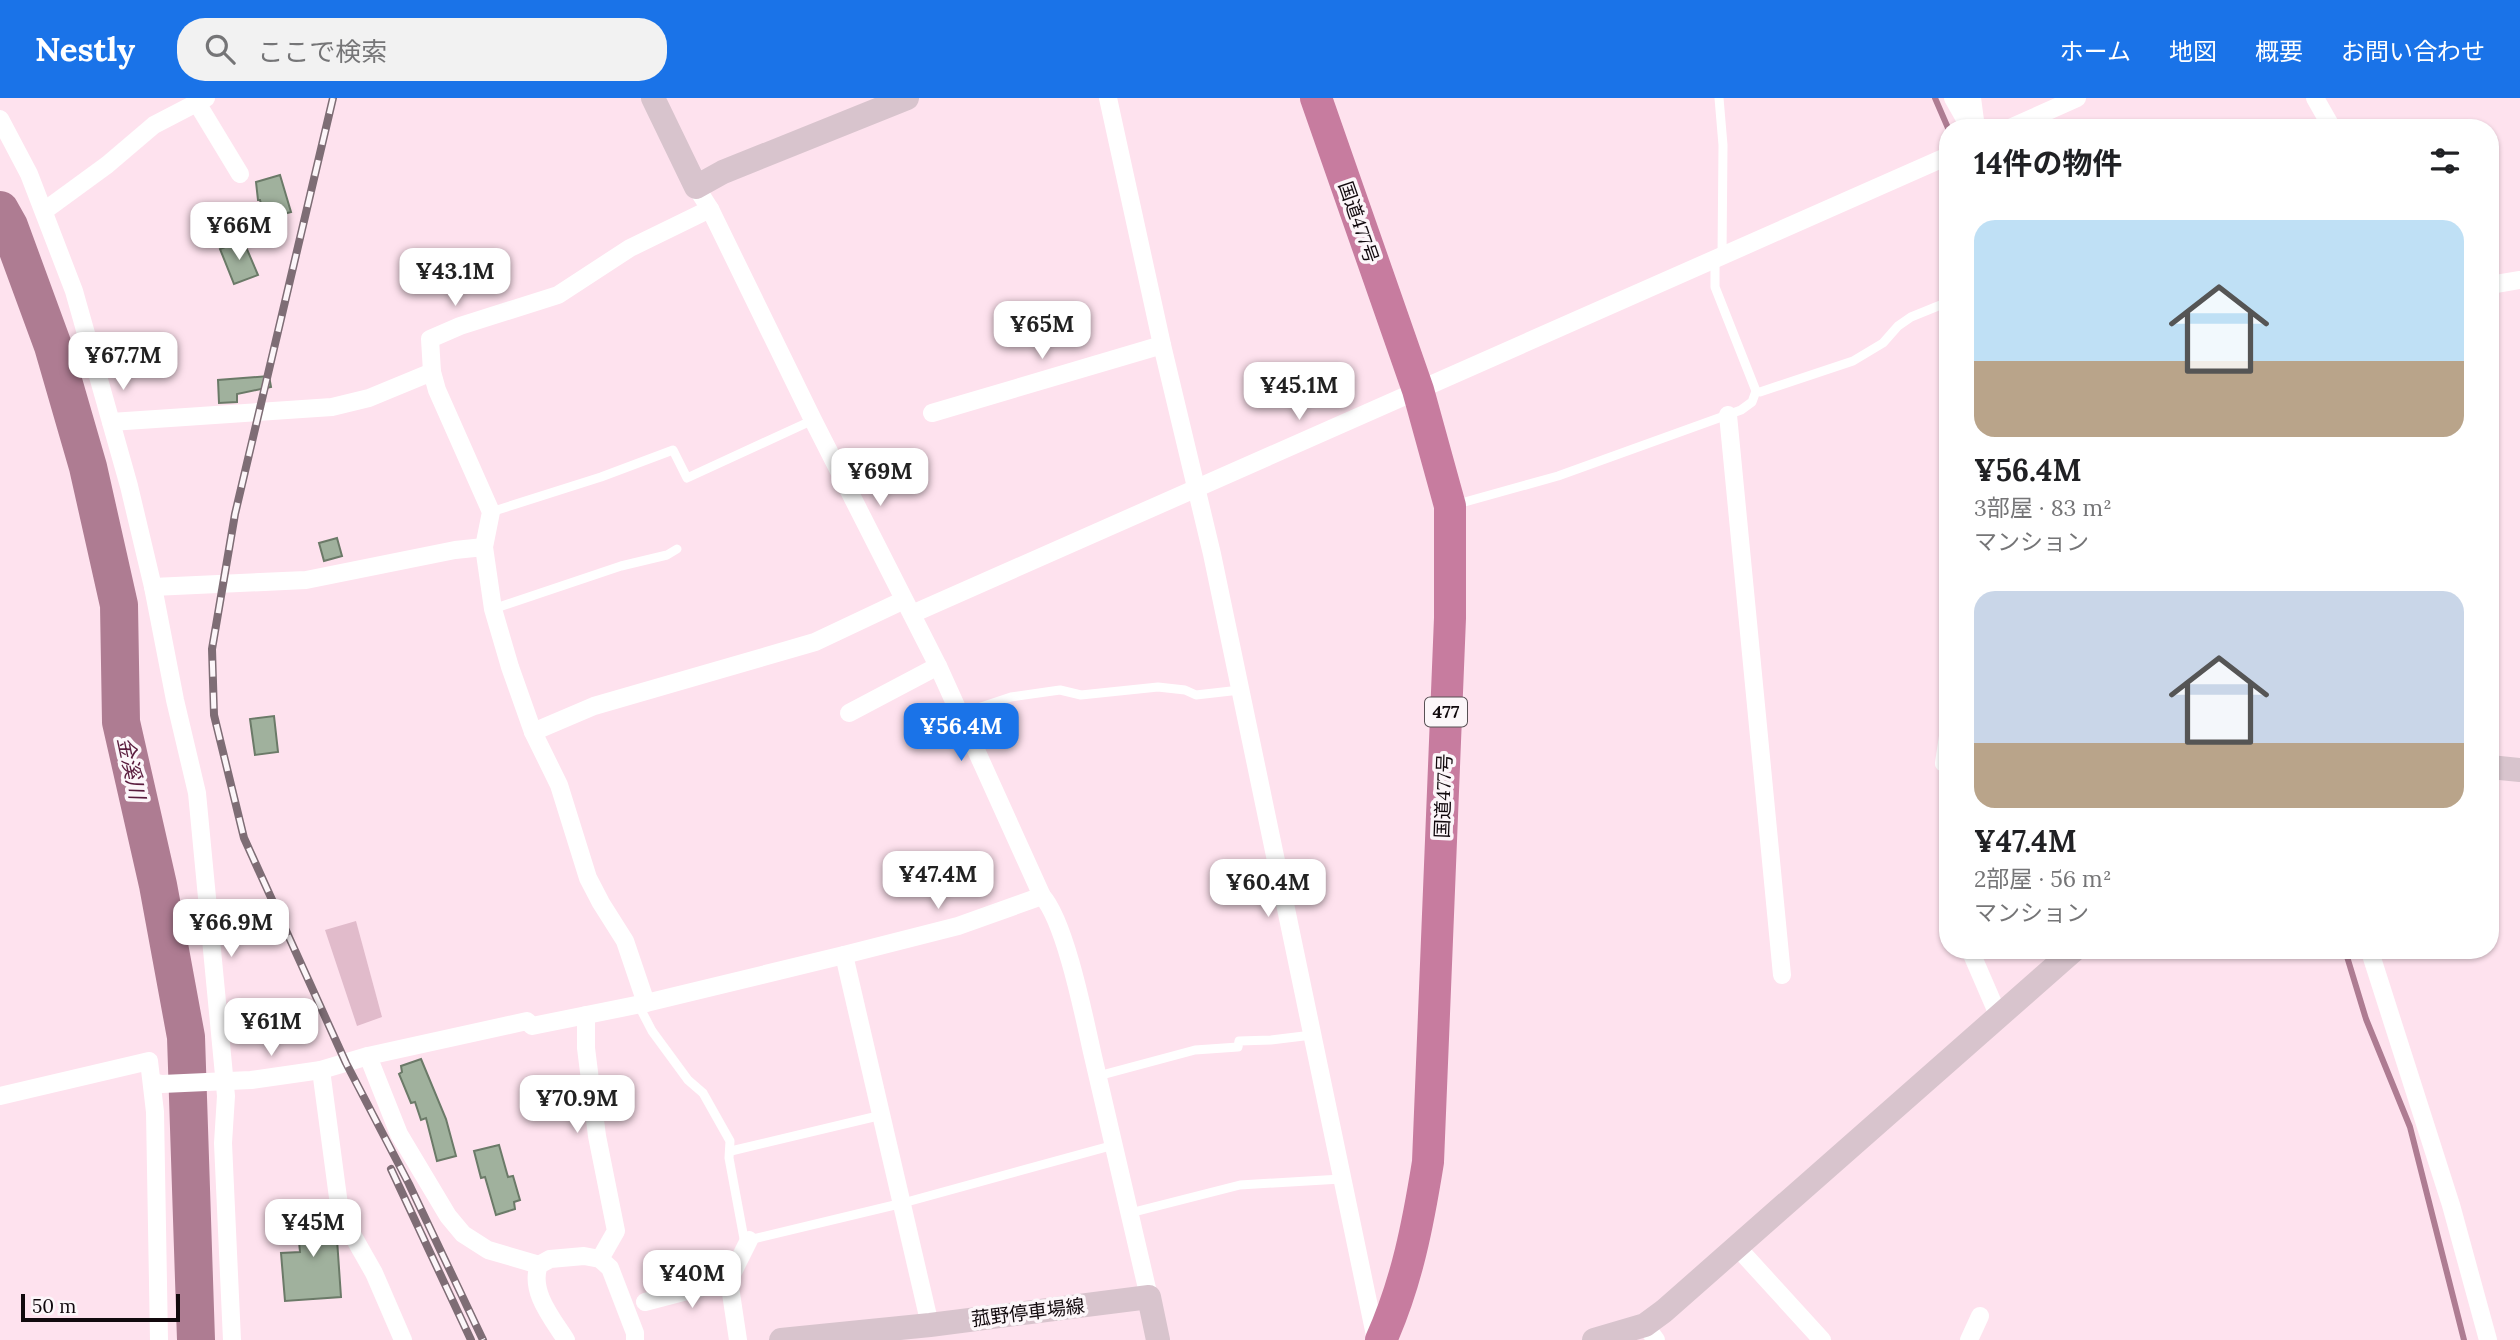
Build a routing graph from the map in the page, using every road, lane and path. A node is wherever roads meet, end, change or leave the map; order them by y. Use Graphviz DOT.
graph roads {
  1 [pos="653,98"];
  2 [pos="907,98"];
  3 [pos="1108,98"];
  4 [pos="1316,98"];
  5 [pos="1719,98"];
  6 [pos="1953,98"];
  7 [pos="1972,98"];
  8 [pos="2077,98"];
  9 [pos="2315,98"];
  10 [pos="202,101"];
  11 [pos="865,106"];
  12 [pos="0,119"];
  13 [pos="1965,119"];
  14 [pos="1975,119"];
  15 [pos="2030,119"];
  16 [pos="2327,119"];
  17 [pos="1939,160"];
  18 [pos="240,174"];
  19 [pos="696,187"];
  20 [pos="39,207"];
  21 [pos="710,209"];
  22 [pos="1718,258"];
  23 [pos="2520,280"];
  24 [pos="2499,284"];
  25 [pos="1939,306"];
  26 [pos="1162,345"];
  27 [pos="432,372"];
  28 [pos="1418,390"];
  29 [pos="1756,391"];
  30 [pos="932,413"];
  31 [pos="1728,415"];
  32 [pos="813,420"];
  33 [pos="111,422"];
  34 [pos="1196,490"];
  35 [pos="1450,506"];
  36 [pos="491,512"];
  37 [pos="484,547"];
  38 [pos="677,549"];
  39 [pos="153,587"];
  40 [pos="908,607"];
  41 [pos="494,609"];
  42 [pos="938,667"];
  43 [pos="1240,690"];
  44 [pos="849,713"];
  45 [pos="960,714"];
  46 [pos="533,732"];
  47 [pos="2499,769"];
  48 [pos="2520,771"];
  49 [pos="1042,896"];
  50 [pos="844,955"];
  51 [pos="1974,959"];
  52 [pos="2064,959"];
  53 [pos="2372,959"];
  54 [pos="1782,975"];
  55 [pos="642,1003"];
  56 [pos="586,1015"];
  57 [pos="1999,1017"];
  58 [pos="1311,1035"];
  59 [pos="368,1056"];
  60 [pos="321,1070"];
  61 [pos="1098,1076"];
  62 [pos="220,1082"];
  63 [pos="157,1083"];
  64 [pos="0,1096"];
  65 [pos="882,1115"];
  66 [pos="1114,1145"];
  67 [pos="731,1151"];
  68 [pos="1341,1179"];
  69 [pos="903,1203"];
  70 [pos="1130,1213"];
  71 [pos="747,1244"];
  72 [pos="1738,1248"];
  73 [pos="600,1259"];
  74 [pos="539,1265"];
  75 [pos="729,1280"];
  76 [pos="1149,1297"];
  77 [pos="646,1302"];
  78 [pos="1980,1316"];
  79 [pos="930,1325"];
  80 [pos="1651,1333"];
  81 [pos="159,1340"];
  82 [pos="232,1340"];
  83 [pos="403,1340"];
  84 [pos="566,1340"];
  85 [pos="635,1340"];
  86 [pos="738,1340"];
  87 [pos="780,1340"];
  88 [pos="1158,1340"];
  89 [pos="1379,1340"];
  90 [pos="1594,1340"];
  91 [pos="1822,1340"];
  92 [pos="1969,1340"];
  93 [pos="2488,1340"];
  1 -- 19 [label="street"];
  2 -- 11 [label="street"];
  3 -- 26 [label="street"];
  4 -- 28 [label="highway, 国道477号 / 477"];
  5 -- 22 [label="lane"];
  6 -- 13 [label="street"];
  7 -- 14 [label="street"];
  8 -- 15 [label="street"];
  9 -- 16 [label="street"];
  10 -- 18 [label="street"];
  10 -- 20 [label="street"];
  11 -- 19 [label="street"];
  12 -- 20 [label="street"];
  17 -- 22 [label="street"];
  19 -- 21 [label="street"];
  20 -- 33 [label="street"];
  21 -- 27 [label="street"];
  21 -- 32 [label="street"];
  22 -- 28 [label="street"];
  22 -- 29 [label="lane"];
  23 -- 24 [label="street"];
  25 -- 29 [label="lane"];
  26 -- 30 [label="street"];
  26 -- 34 [label="street"];
  27 -- 33 [label="street"];
  27 -- 36 [label="street"];
  28 -- 34 [label="street"];
  28 -- 35 [label="highway, 国道477号 / 477"];
  29 -- 31 [label="lane"];
  31 -- 35 [label="lane"];
  31 -- 54 [label="street"];
  32 -- 36 [label="lane"];
  32 -- 40 [label="street"];
  33 -- 39 [label="street"];
  34 -- 40 [label="street"];
  34 -- 43 [label="street"];
  35 -- 89 [label="highway, 国道477号 / 477"];
  36 -- 37 [label="street"];
  37 -- 39 [label="street"];
  37 -- 41 [label="street"];
  38 -- 41 [label="lane"];
  39 -- 62 [label="street"];
  40 -- 42 [label="street"];
  40 -- 46 [label="street"];
  41 -- 46 [label="street"];
  42 -- 44 [label="street"];
  42 -- 45 [label="street"];
  43 -- 45 [label="lane"];
  43 -- 58 [label="street"];
  45 -- 49 [label="street"];
  46 -- 55 [label="street"];
  47 -- 48 [label="street"];
  49 -- 50 [label="street"];
  49 -- 61 [label="street"];
  50 -- 55 [label="street"];
  50 -- 65 [label="street"];
  51 -- 57 [label="street"];
  52 -- 57 [label="street"];
  53 -- 93 [label="street"];
  55 -- 56 [label="street"];
  55 -- 67 [label="lane"];
  56 -- 59 [label="street"];
  56 -- 73 [label="street"];
  57 -- 72 [label="street"];
  58 -- 61 [label="lane"];
  58 -- 68 [label="street"];
  59 -- 60 [label="street"];
  59 -- 74 [label="street"];
  60 -- 62 [label="street"];
  60 -- 83 [label="street"];
  61 -- 66 [label="street"];
  62 -- 63 [label="street"];
  62 -- 82 [label="street"];
  63 -- 64 [label="street"];
  63 -- 81 [label="street"];
  65 -- 67 [label="lane"];
  65 -- 69 [label="street"];
  66 -- 69 [label="lane"];
  66 -- 70 [label="street"];
  67 -- 71 [label="lane"];
  68 -- 70 [label="lane"];
  68 -- 89 [label="street"];
  69 -- 71 [label="lane"];
  69 -- 79 [label="street"];
  70 -- 76 [label="street"];
  71 -- 75 [label="street"];
  72 -- 80 [label="street"];
  72 -- 91 [label="street"];
  73 -- 74 [label="street"];
  73 -- 85 [label="street"];
  74 -- 84 [label="street"];
  75 -- 77 [label="street"];
  75 -- 86 [label="street"];
  76 -- 79 [label="street, 菰野停車場線"];
  76 -- 88 [label="street"];
  78 -- 92 [label="street"];
  79 -- 87 [label="street, 菰野停車場線"];
  80 -- 90 [label="street"];
}
